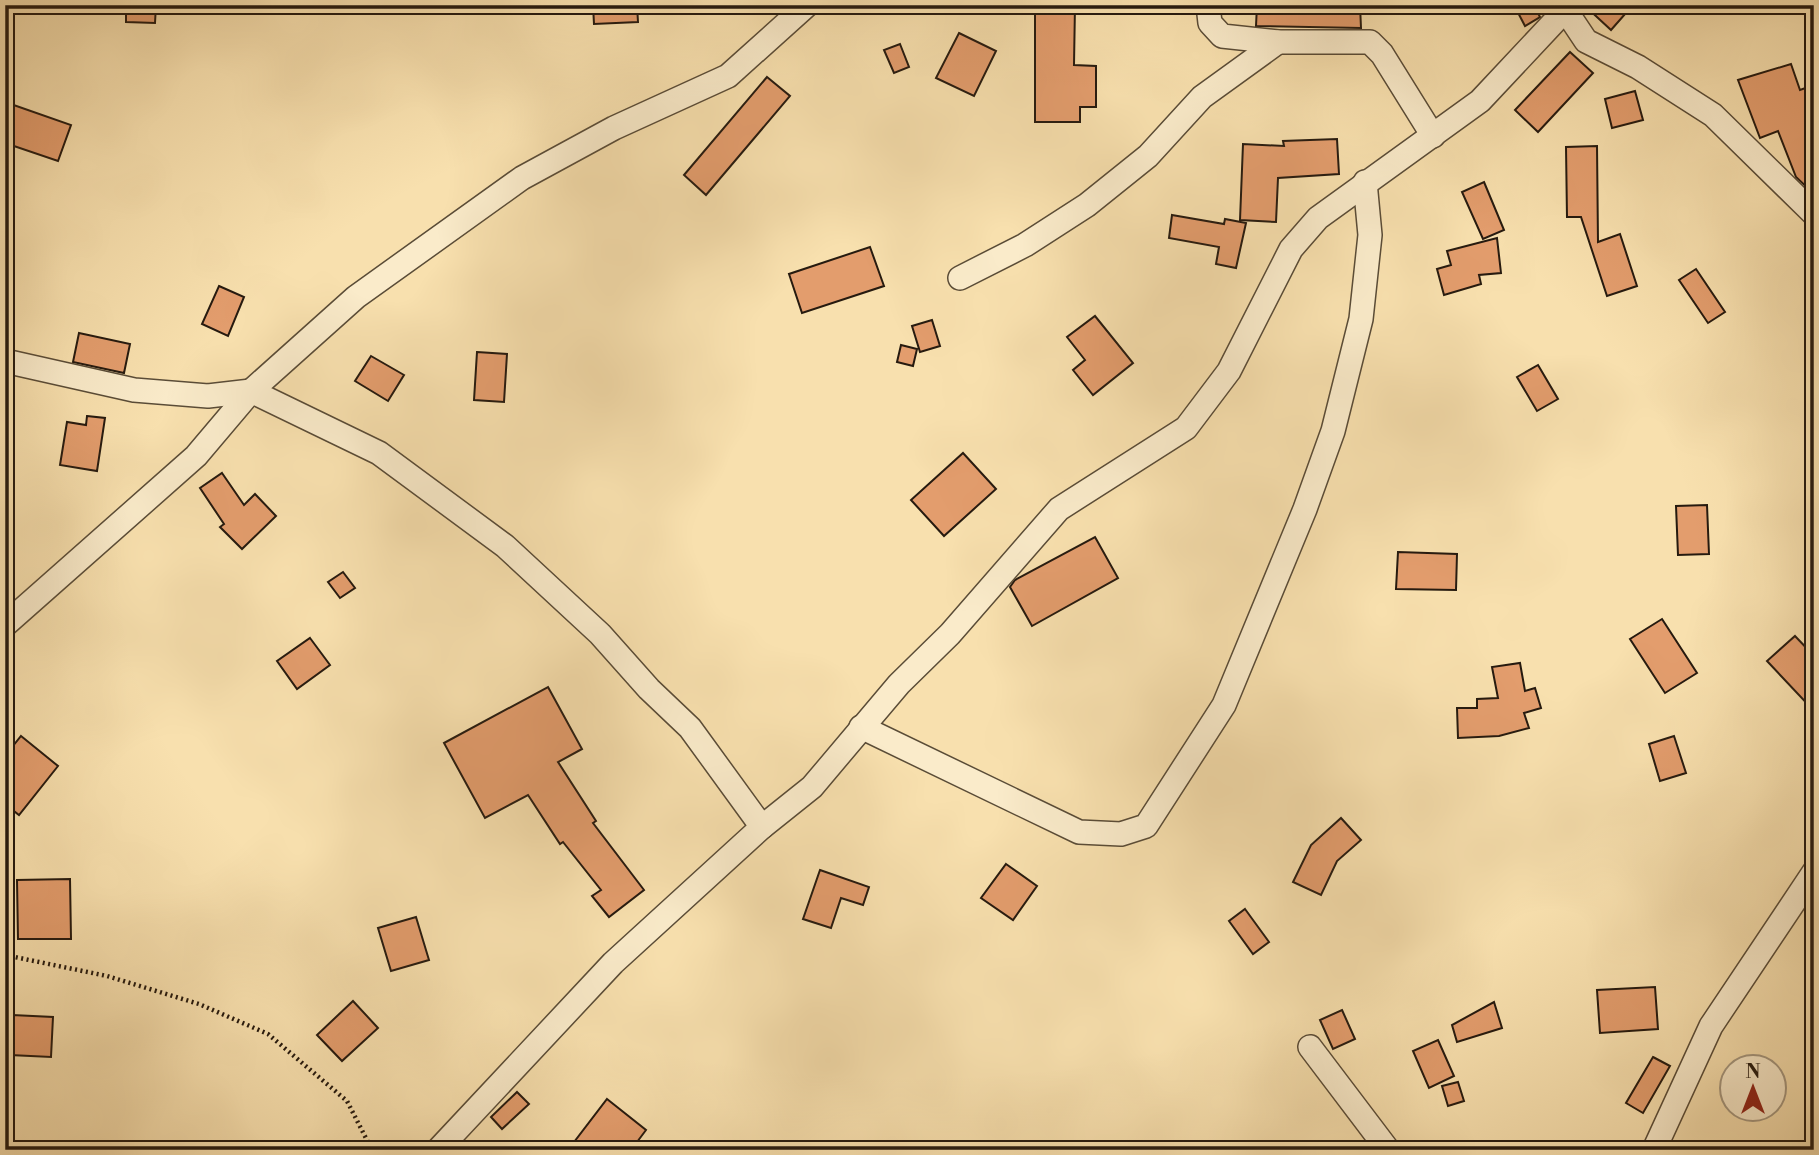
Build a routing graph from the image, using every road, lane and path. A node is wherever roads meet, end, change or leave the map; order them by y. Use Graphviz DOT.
graph roads {
  1 [pos="807,5"];
  2 [pos="1208,5"];
  3 [pos="1566,7"];
  4 [pos="1278,42"];
  5 [pos="1433,136"];
  6 [pos="1365,182"];
  7 [pos="1814,214"];
  8 [pos="960,278"];
  9 [pos="5,360"];
  10 [pos="251,391"];
  11 [pos="5,625"];
  12 [pos="861,727"];
  13 [pos="762,827"];
  14 [pos="1814,872"];
  15 [pos="5,954"];
  16 [pos="1310,1047"];
  17 [pos="372,1150"];
  18 [pos="438,1150"];
  19 [pos="1388,1150"];
  20 [pos="1654,1150"];
  1 -- 10 [label="street"];
  2 -- 4 [label="street"];
  3 -- 5 [label="street"];
  3 -- 7 [label="street"];
  4 -- 5 [label="street"];
  4 -- 8 [label="street"];
  5 -- 6 [label="street"];
  6 -- 12 [label="street"];
  6 -- 12 [label="street"];
  9 -- 10 [label="street"];
  10 -- 11 [label="street"];
  10 -- 13 [label="street"];
  12 -- 13 [label="street"];
  13 -- 18 [label="street"];
  14 -- 20 [label="street"];
  15 -- 17 [label="path"];
  16 -- 19 [label="street"];
}
